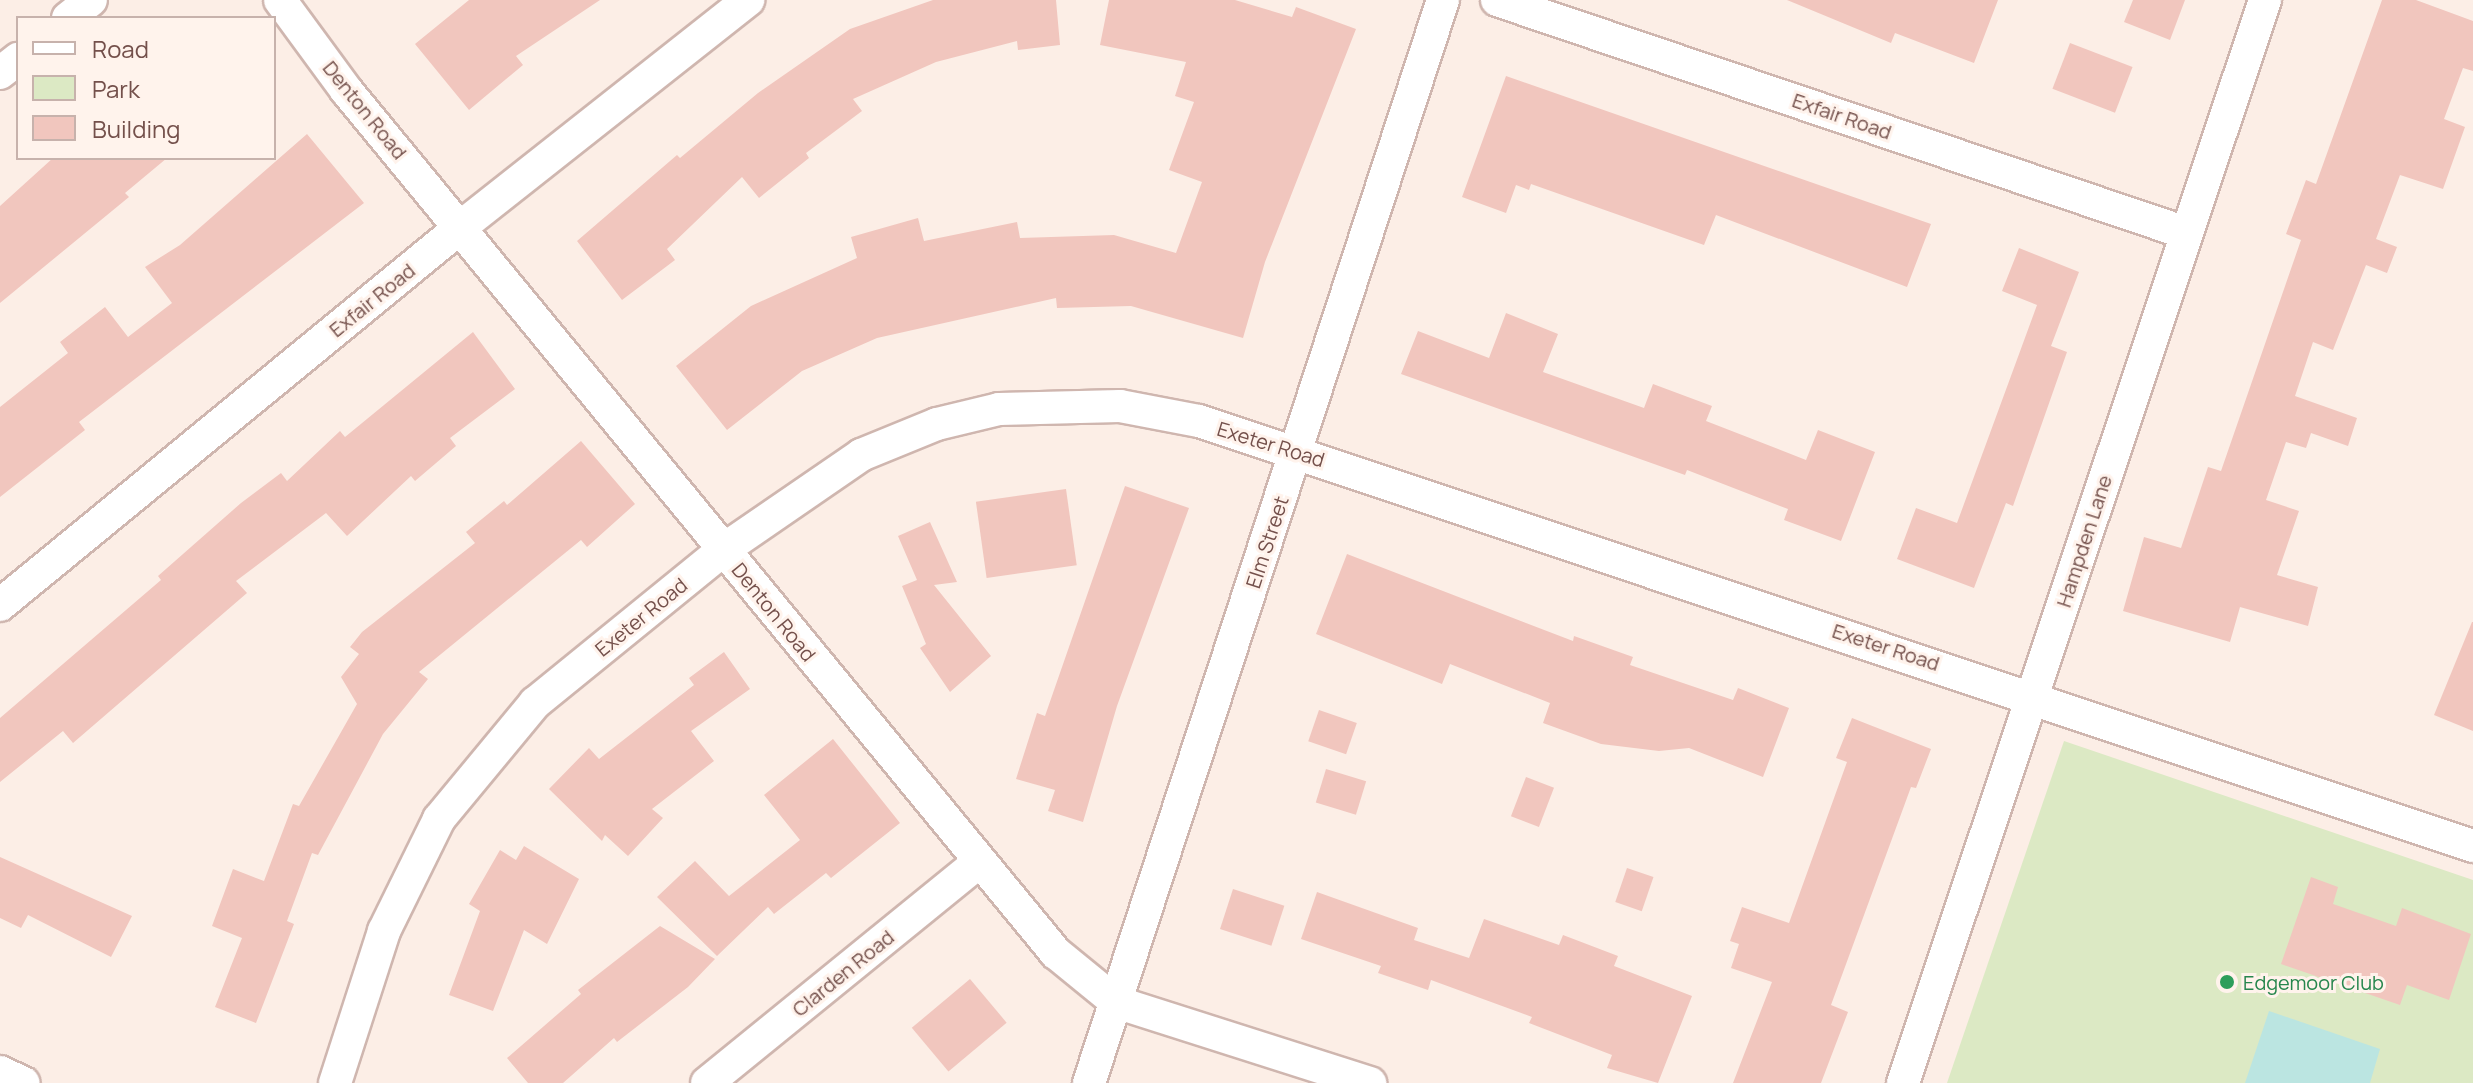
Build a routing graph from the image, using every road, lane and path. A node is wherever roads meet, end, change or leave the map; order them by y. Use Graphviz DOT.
graph roads {
  1 [pos="91,0"];
  2 [pos="280,0"];
  3 [pos="748,0"];
  4 [pos="1443,0"];
  5 [pos="1497,0"];
  6 [pos="2265,0"];
  7 [pos="71,16"];
  8 [pos="16,61"];
  9 [pos="0,73"];
  10 [pos="462,226"];
  11 [pos="2186,233"];
  12 [pos="1297,451"];
  13 [pos="723,550"];
  14 [pos="0,605"];
  15 [pos="2033,696"];
  16 [pos="2473,846"];
  17 [pos="979,862"];
  18 [pos="1116,1002"];
  19 [pos="0,1072"];
  20 [pos="24,1083"];
  21 [pos="335,1083"];
  22 [pos="707,1083"];
  23 [pos="1089,1083"];
  24 [pos="1370,1083"];
  25 [pos="1903,1083"];
  1 -- 7 [label="street"];
  2 -- 10 [label="street, Denton Road"];
  3 -- 10 [label="street, Exfair Road"];
  4 -- 12 [label="street, Elm Street"];
  5 -- 11 [label="street, Exfair Road"];
  6 -- 11 [label="street, Hampden Lane"];
  8 -- 9 [label="street"];
  10 -- 13 [label="street, Denton Road"];
  10 -- 14 [label="street, Exfair Road"];
  11 -- 15 [label="street, Hampden Lane"];
  12 -- 13 [label="street, Exeter Road"];
  12 -- 15 [label="street, Exeter Road"];
  12 -- 18 [label="street, Elm Street"];
  13 -- 17 [label="street, Denton Road"];
  13 -- 21 [label="street, Exeter Road"];
  15 -- 16 [label="street, Exeter Road"];
  15 -- 25 [label="street, Hampden Lane"];
  17 -- 18 [label="street, Denton Road"];
  17 -- 22 [label="street, Clarden Road"];
  18 -- 23 [label="street, Elm Street"];
  18 -- 24 [label="street, Denton Road"];
  19 -- 20 [label="street"];
}
